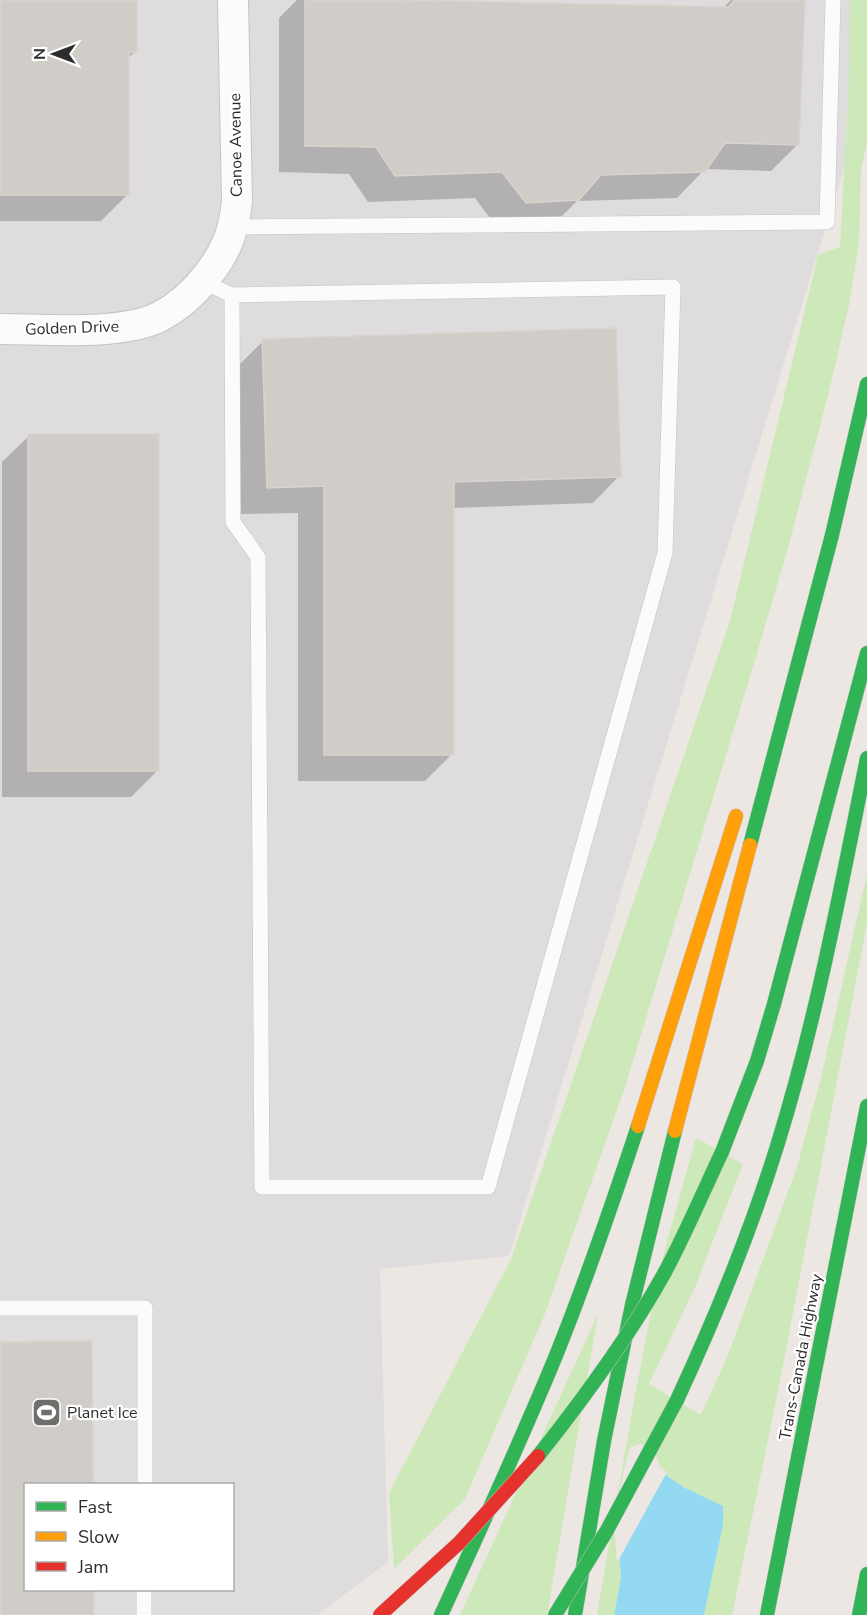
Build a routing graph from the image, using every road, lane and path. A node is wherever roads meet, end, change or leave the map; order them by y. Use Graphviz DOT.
graph roads {
  1 [pos="233,0"];
  2 [pos="833,0"];
  3 [pos="234,227"];
  4 [pos="203,282"];
  5 [pos="232,295"];
  6 [pos="0,329"];
  7 [pos="867,384"];
  8 [pos="859,422"];
  9 [pos="867,652"];
  10 [pos="785,660"];
  11 [pos="867,758"];
  12 [pos="739,807"];
  13 [pos="867,1106"];
  14 [pos="0,1308"];
  15 [pos="145,1483"];
  16 [pos="867,1574"];
  17 [pos="144,1591"];
  18 [pos="144,1615"];
  19 [pos="380,1615"];
  20 [pos="441,1615"];
  21 [pos="555,1615"];
  22 [pos="575,1615"];
  23 [pos="767,1615"];
  24 [pos="859,1615"];
  1 -- 3 [label="street, Canoe Avenue"];
  2 -- 3 [label="lane"];
  3 -- 4 [label="street, Canoe Avenue"];
  4 -- 5 [label="lane"];
  4 -- 6 [label="street, Golden Drive"];
  5 -- 5 [label="lane"];
  7 -- 8 [label="highway"];
  8 -- 10 [label="highway"];
  8 -- 22 [label="highway"];
  9 -- 19 [label="highway, bridge"];
  11 -- 21 [label="highway, bridge"];
  12 -- 20 [label="highway"];
  13 -- 23 [label="highway, Trans-Canada Highway"];
  14 -- 15 [label="lane"];
  16 -- 24 [label="highway"];
  17 -- 18 [label="lane"];
}
